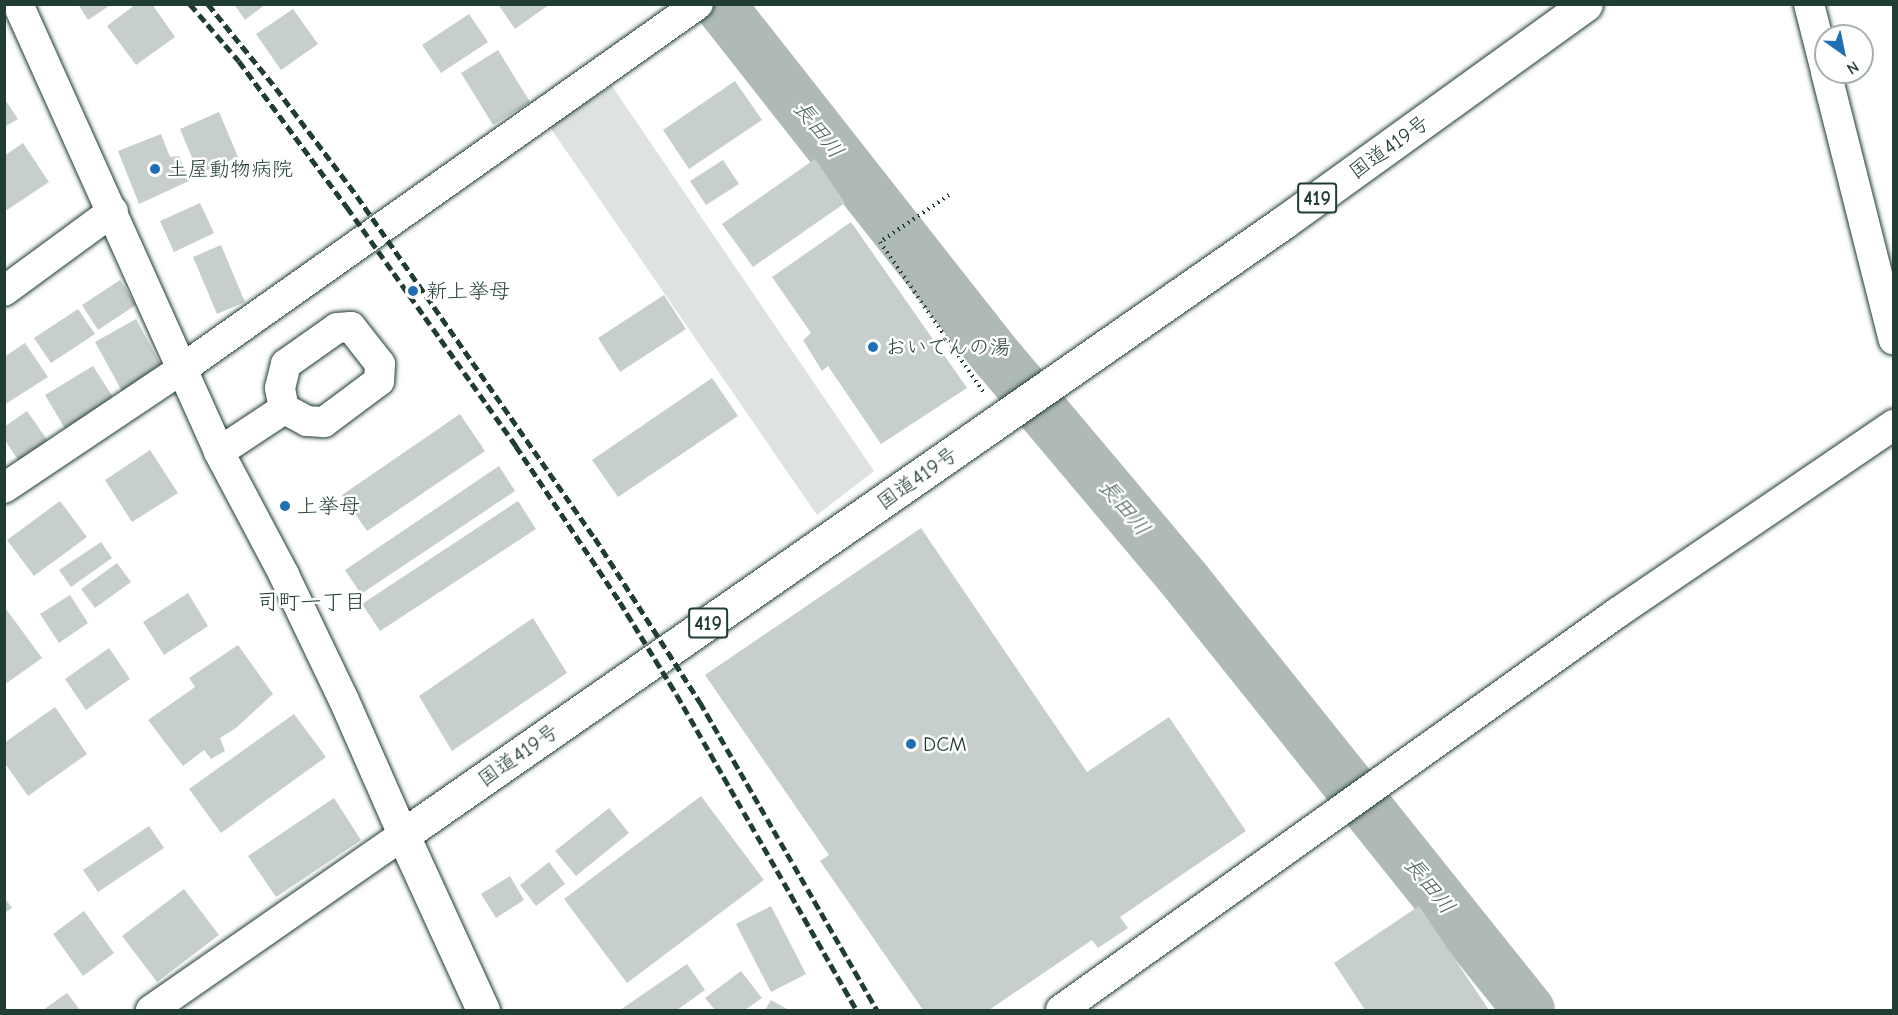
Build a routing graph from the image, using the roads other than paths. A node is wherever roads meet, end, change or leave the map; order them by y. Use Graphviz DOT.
graph roads {
  1 [pos="18,4"];
  2 [pos="698,4"];
  3 [pos="1586,4"];
  4 [pos="1809,4"];
  5 [pos="1814,24"];
  6 [pos="1829,84"];
  7 [pos="113,211"];
  8 [pos="4,291"];
  9 [pos="1893,340"];
  10 [pos="182,369"];
  11 [pos="284,409"];
  12 [pos="1893,425"];
  13 [pos="219,452"];
  14 [pos="4,488"];
  15 [pos="403,835"];
  16 [pos="151,1011"];
  17 [pos="483,1011"];
  18 [pos="1061,1011"];
  1 -- 7 [label="street"];
  2 -- 10 [label="street"];
  3 -- 15 [label="highway, 国道419号 / 419"];
  4 -- 5 [label="street"];
  6 -- 9 [label="street"];
  7 -- 8 [label="street"];
  7 -- 10 [label="street"];
  10 -- 13 [label="street"];
  10 -- 14 [label="street"];
  11 -- 13 [label="street"];
  12 -- 18 [label="street"];
  13 -- 15 [label="street"];
  15 -- 16 [label="street"];
  15 -- 17 [label="highway"];
}
